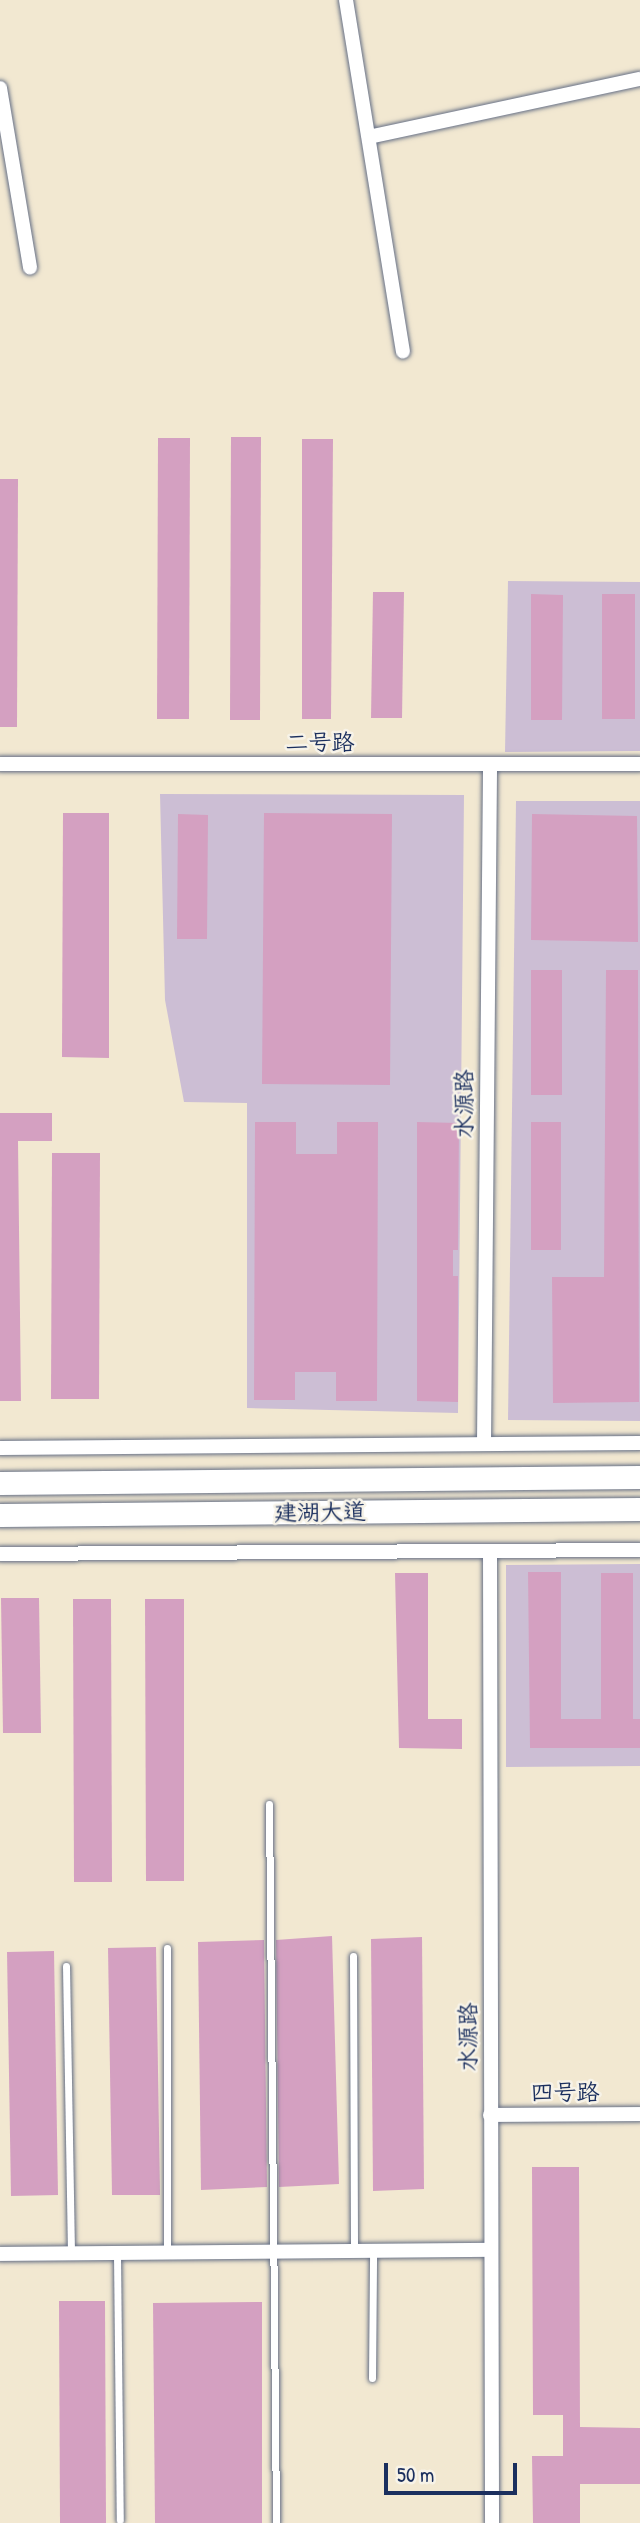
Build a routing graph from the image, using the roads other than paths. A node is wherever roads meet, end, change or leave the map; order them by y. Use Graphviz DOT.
graph roads {
  1 [pos="346,0"];
  2 [pos="640,79"];
  3 [pos="0,88"];
  4 [pos="369,137"];
  5 [pos="30,268"];
  6 [pos="402,351"];
  7 [pos="0,764"];
  8 [pos="640,764"];
  9 [pos="490,765"];
  10 [pos="640,1443"];
  11 [pos="484,1444"];
  12 [pos="0,1448"];
  13 [pos="640,1477"];
  14 [pos="0,1483"];
  15 [pos="640,1509"];
  16 [pos="0,1515"];
  17 [pos="640,1550"];
  18 [pos="490,1552"];
  19 [pos="0,1553"];
  20 [pos="269,1804"];
  21 [pos="167,1948"];
  22 [pos="353,1956"];
  23 [pos="66,1966"];
  24 [pos="640,2114"];
  25 [pos="491,2115"];
  26 [pos="491,2249"];
  27 [pos="354,2251"];
  28 [pos="373,2251"];
  29 [pos="167,2252"];
  30 [pos="275,2252"];
  31 [pos="71,2253"];
  32 [pos="117,2253"];
  33 [pos="0,2254"];
  34 [pos="372,2378"];
  35 [pos="120,2520"];
  36 [pos="276,2523"];
  37 [pos="492,2523"];
  1 -- 4 [label="street"];
  2 -- 4 [label="street"];
  3 -- 5 [label="street"];
  4 -- 6 [label="street"];
  7 -- 9 [label="street, 二号路"];
  8 -- 9 [label="street, 二号路"];
  9 -- 11 [label="street, 水源路"];
  10 -- 11 [label="street"];
  11 -- 12 [label="street"];
  13 -- 14 [label="main road, 建湖大道"];
  15 -- 16 [label="main road, 建湖大道"];
  17 -- 18 [label="street"];
  18 -- 19 [label="street"];
  18 -- 25 [label="street, 水源路"];
  20 -- 30 [label="lane"];
  21 -- 29 [label="lane"];
  22 -- 27 [label="lane"];
  23 -- 31 [label="lane"];
  24 -- 25 [label="street, 四号路"];
  25 -- 26 [label="street, 水源路"];
  26 -- 28 [label="street"];
  26 -- 37 [label="street, 水源路"];
  27 -- 28 [label="street"];
  27 -- 30 [label="street"];
  28 -- 34 [label="lane"];
  29 -- 30 [label="street"];
  29 -- 32 [label="street"];
  30 -- 36 [label="lane"];
  31 -- 32 [label="street"];
  31 -- 33 [label="street"];
  32 -- 35 [label="lane"];
}
